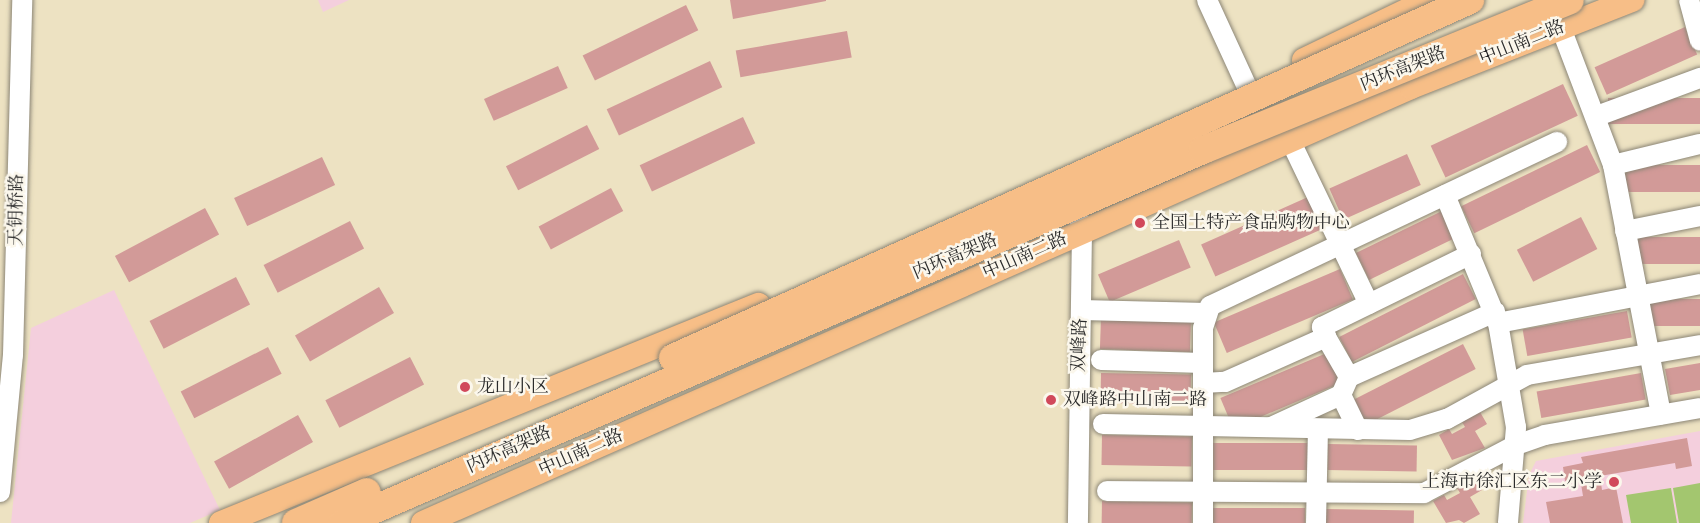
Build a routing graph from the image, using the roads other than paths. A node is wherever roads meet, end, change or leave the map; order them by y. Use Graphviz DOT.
graph roads {
  1 [pos="22,0"];
  2 [pos="1207,0"];
  3 [pos="1429,0"];
  4 [pos="1470,0"];
  5 [pos="1570,0"];
  6 [pos="1632,0"];
  7 [pos="1689,0"];
  8 [pos="1562,28"];
  9 [pos="1700,40"];
  10 [pos="1700,78"];
  11 [pos="1247,87"];
  12 [pos="1596,116"];
  13 [pos="1290,140"];
  14 [pos="1557,142"];
  15 [pos="1700,144"];
  16 [pos="1613,165"];
  17 [pos="1064,170"];
  18 [pos="1445,195"];
  19 [pos="1700,216"];
  20 [pos="1082,230"];
  21 [pos="1625,231"];
  22 [pos="1340,244"];
  23 [pos="1471,254"];
  24 [pos="1700,284"];
  25 [pos="1638,296"];
  26 [pos="1369,304"];
  27 [pos="1081,310"];
  28 [pos="1207,313"];
  29 [pos="1497,318"];
  30 [pos="1326,337"];
  31 [pos="1700,345"];
  32 [pos="1648,354"];
  33 [pos="1101,360"];
  34 [pos="1203,373"];
  35 [pos="1349,377"];
  36 [pos="1509,385"];
  37 [pos="1341,395"];
  38 [pos="1700,408"];
  39 [pos="1661,414"];
  40 [pos="1103,424"];
  41 [pos="1203,428"];
  42 [pos="1266,429"];
  43 [pos="1318,429"];
  44 [pos="1358,430"];
  45 [pos="1516,445"];
  46 [pos="1107,491"];
  47 [pos="0,492"];
  48 [pos="1203,493"];
  49 [pos="1316,493"];
  50 [pos="1509,518"];
  51 [pos="221,523"];
  52 [pos="296,523"];
  53 [pos="343,523"];
  54 [pos="423,523"];
  55 [pos="1078,523"];
  56 [pos="1203,523"];
  57 [pos="1316,523"];
  58 [pos="1492,523"];
  1 -- 47 [label="street, 天钥桥路"];
  2 -- 11 [label="street"];
  3 -- 11 [label="main road"];
  4 -- 52 [label="highway, 内环高架路, bridge"];
  5 -- 53 [label="highway, 内环高架路, bridge"];
  6 -- 8 [label="main road, 中山南二路"];
  7 -- 9 [label="street"];
  8 -- 12 [label="street"];
  8 -- 13 [label="main road, 中山南二路"];
  10 -- 12 [label="street"];
  11 -- 17 [label="main road"];
  12 -- 16 [label="street"];
  13 -- 20 [label="main road, 中山南二路"];
  13 -- 22 [label="street"];
  14 -- 18 [label="street"];
  15 -- 16 [label="street"];
  16 -- 21 [label="street"];
  17 -- 20 [label="street, 双峰路"];
  17 -- 51 [label="main road"];
  18 -- 22 [label="street"];
  18 -- 23 [label="street"];
  19 -- 21 [label="street"];
  20 -- 27 [label="street, 双峰路"];
  20 -- 54 [label="main road, 中山南二路"];
  21 -- 25 [label="street"];
  22 -- 26 [label="street"];
  22 -- 28 [label="street"];
  23 -- 26 [label="street"];
  23 -- 29 [label="street"];
  24 -- 25 [label="street"];
  25 -- 29 [label="street"];
  25 -- 32 [label="street"];
  26 -- 30 [label="street"];
  27 -- 28 [label="street"];
  27 -- 55 [label="street, 双峰路"];
  28 -- 34 [label="street"];
  29 -- 35 [label="street"];
  29 -- 36 [label="street"];
  30 -- 34 [label="street"];
  30 -- 35 [label="street"];
  31 -- 32 [label="street"];
  32 -- 36 [label="street"];
  32 -- 39 [label="street"];
  33 -- 34 [label="street"];
  34 -- 41 [label="street"];
  35 -- 37 [label="street"];
  36 -- 44 [label="street"];
  36 -- 45 [label="street"];
  37 -- 42 [label="street"];
  37 -- 44 [label="street"];
  38 -- 39 [label="street"];
  39 -- 45 [label="street"];
  40 -- 41 [label="street"];
  41 -- 42 [label="street"];
  41 -- 48 [label="street"];
  42 -- 43 [label="street"];
  43 -- 44 [label="street"];
  43 -- 49 [label="street"];
  45 -- 49 [label="street"];
  45 -- 50 [label="street"];
  46 -- 48 [label="street"];
  48 -- 49 [label="street"];
  48 -- 56 [label="street"];
  49 -- 57 [label="street"];
  50 -- 58 [label="street"];
}
